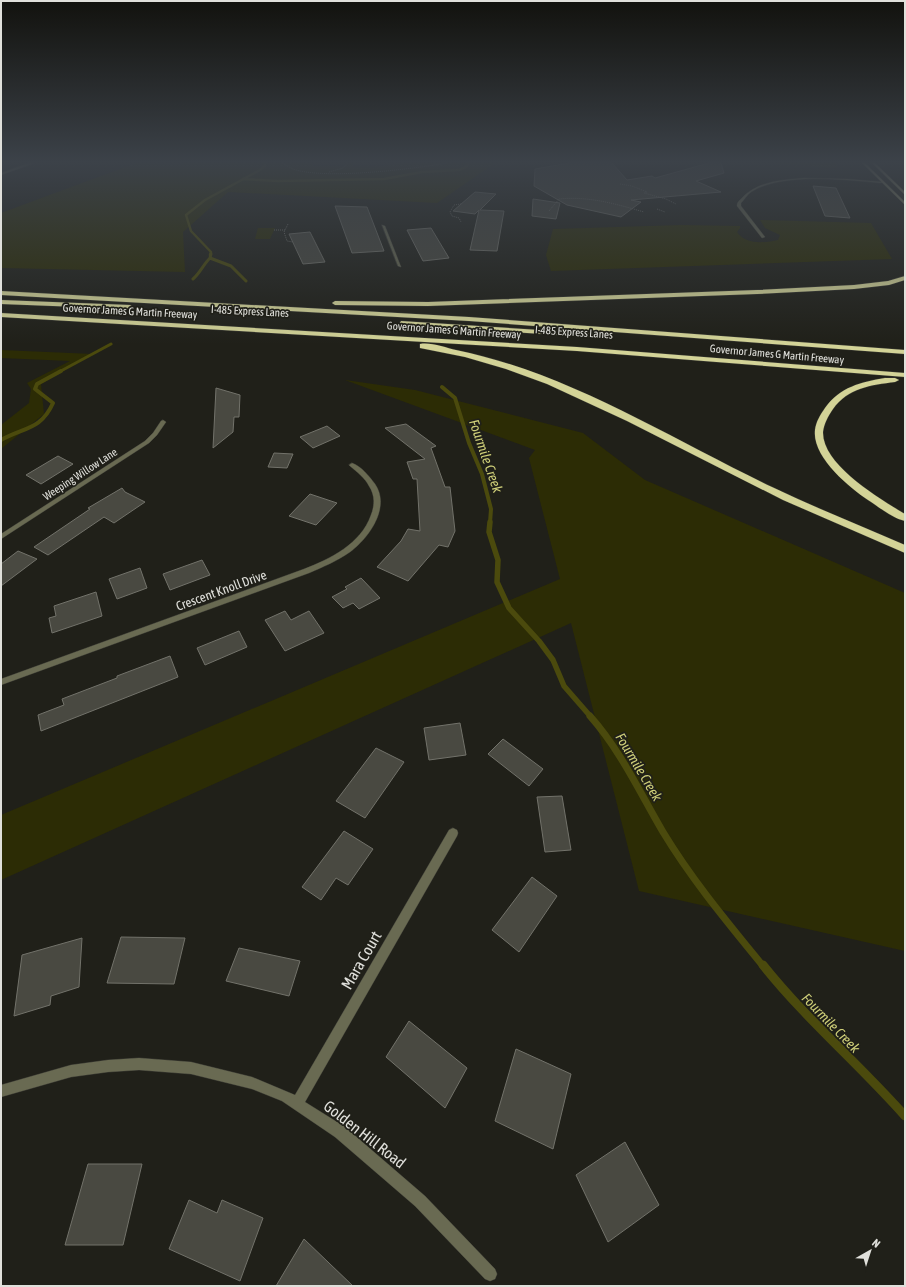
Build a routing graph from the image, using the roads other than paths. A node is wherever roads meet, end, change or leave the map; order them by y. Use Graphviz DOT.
graph roads {
  1 [pos="752,223"];
  2 [pos="383,226"];
  3 [pos="763,237"];
  4 [pos="400,266"];
  5 [pos="905,278"];
  6 [pos="1,293"];
  7 [pos="164,301"];
  8 [pos="1,302"];
  9 [pos="314,303"];
  10 [pos="328,303"];
  11 [pos="1,308"];
  12 [pos="1,315"];
  13 [pos="312,332"];
  14 [pos="905,352"];
  15 [pos="905,359"];
  16 [pos="905,368"];
  17 [pos="905,375"];
  18 [pos="905,379"];
  19 [pos="163,422"];
  20 [pos="352,465"];
  21 [pos="905,518"];
  22 [pos="1,537"];
  23 [pos="905,549"];
  24 [pos="1,682"];
  25 [pos="453,833"];
  26 [pos="1,1091"];
  27 [pos="297,1104"];
  28 [pos="490,1274"];
  1 -- 3 [label="street"];
  2 -- 4 [label="street"];
  5 -- 10 [label="highway"];
  6 -- 7 [label="highway, Governor James G Martin Freeway"];
  7 -- 9 [label="highway"];
  7 -- 14 [label="highway, Governor James G Martin Freeway"];
  8 -- 15 [label="highway, I-485 Express Lanes"];
  11 -- 16 [label="highway, I-485 Express Lanes"];
  12 -- 13 [label="highway, Governor James G Martin Freeway"];
  13 -- 17 [label="highway, Governor James G Martin Freeway"];
  13 -- 23 [label="highway"];
  18 -- 21 [label="highway"];
  19 -- 22 [label="street, Weeping Willow Lane"];
  20 -- 24 [label="street, Crescent Knoll Drive"];
  25 -- 27 [label="street, Mara Court"];
  26 -- 27 [label="street, Golden Hill Road"];
  27 -- 28 [label="street, Golden Hill Road"];
}
